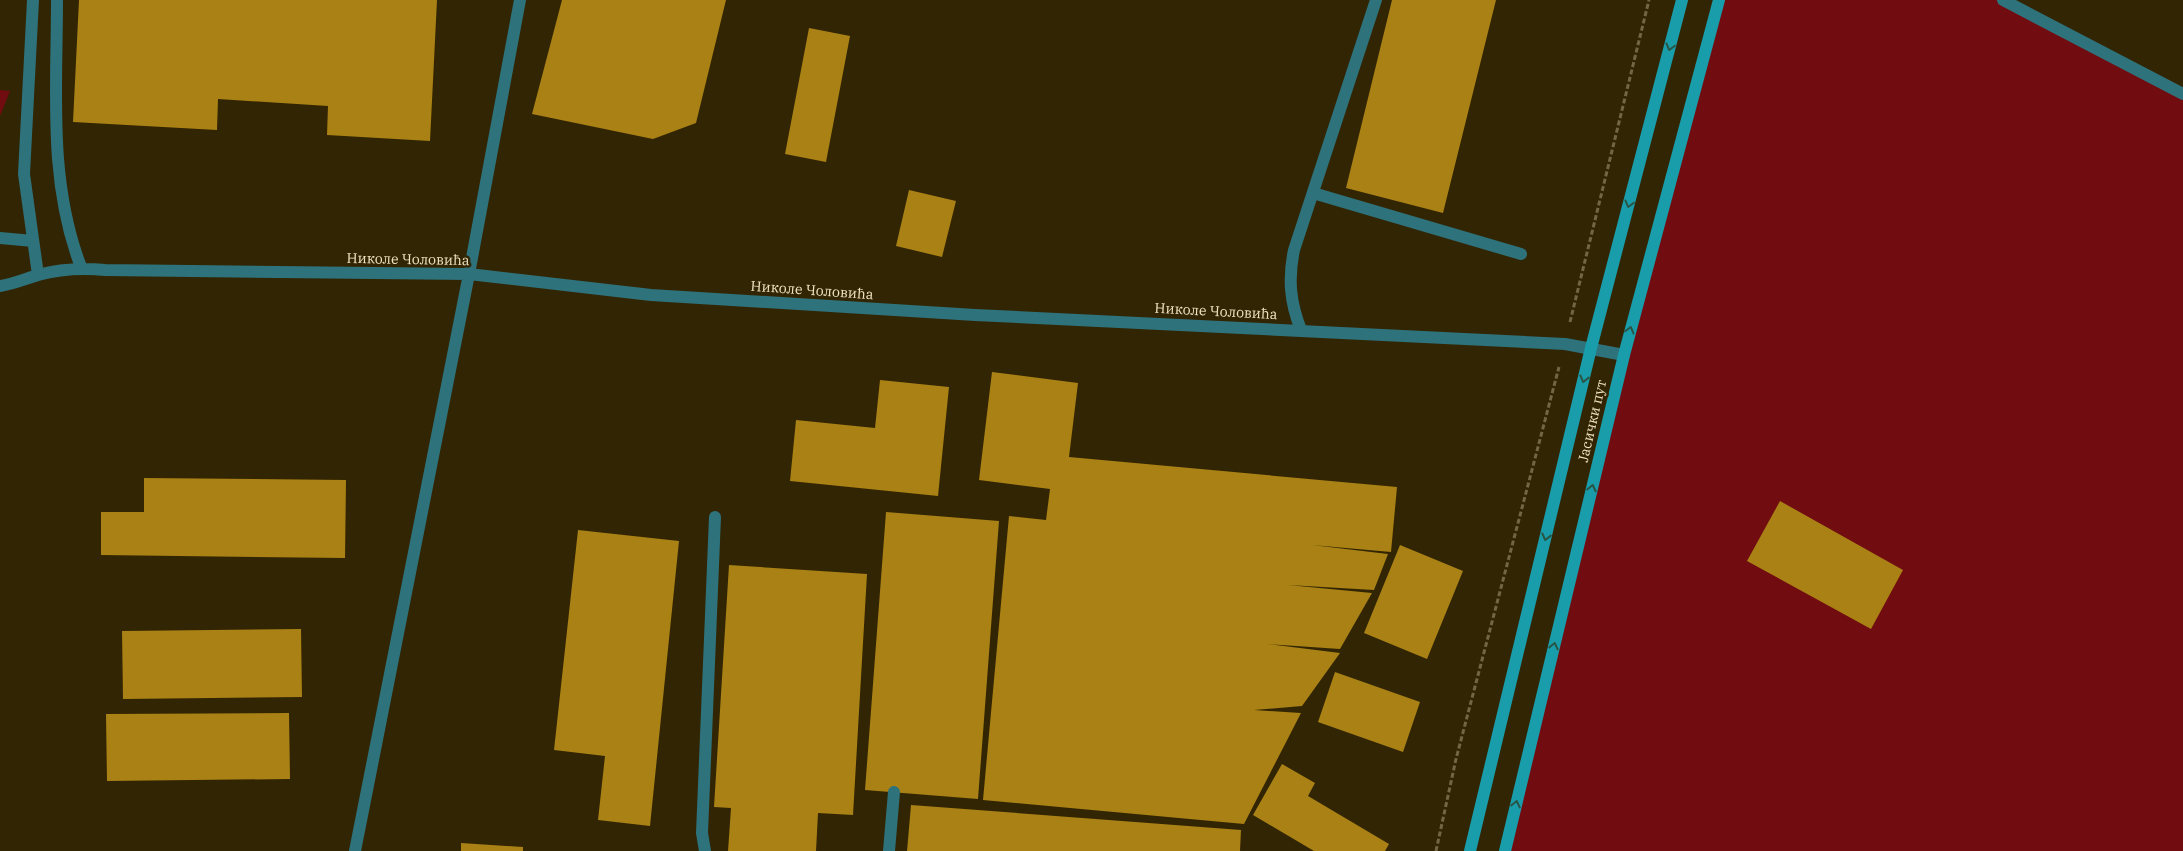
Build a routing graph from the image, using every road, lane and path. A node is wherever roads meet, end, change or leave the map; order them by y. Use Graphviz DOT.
graph roads {
  1 [pos="33,0"];
  2 [pos="57,0"];
  3 [pos="520,0"];
  4 [pos="1376,0"];
  5 [pos="1649,0"];
  6 [pos="1682,0"];
  7 [pos="1719,0"];
  8 [pos="2003,0"];
  9 [pos="2183,94"];
  10 [pos="1313,193"];
  11 [pos="0,238"];
  12 [pos="33,242"];
  13 [pos="1521,254"];
  14 [pos="81,268"];
  15 [pos="469,274"];
  16 [pos="38,275"];
  17 [pos="0,286"];
  18 [pos="1300,330"];
  19 [pos="1565,344"];
  20 [pos="1591,348"];
  21 [pos="1624,355"];
  22 [pos="715,517"];
  23 [pos="894,792"];
  24 [pos="355,851"];
  25 [pos="705,851"];
  26 [pos="889,851"];
  27 [pos="1436,851"];
  28 [pos="1470,851"];
  29 [pos="1505,851"];
  1 -- 12 [label="street"];
  2 -- 14 [label="street"];
  3 -- 15 [label="street"];
  4 -- 10 [label="street"];
  5 -- 19 [label="path"];
  6 -- 20 [label="main road, Јасички пут, one-way"];
  21 -- 7 [label="main road, Јасички пут, one-way"];
  8 -- 9 [label="street"];
  10 -- 13 [label="street"];
  10 -- 18 [label="street"];
  11 -- 12 [label="street"];
  12 -- 16 [label="street"];
  14 -- 15 [label="street, Николе Чоловића"];
  14 -- 16 [label="street, Николе Чоловића"];
  15 -- 18 [label="street, Николе Чоловића"];
  15 -- 24 [label="street"];
  16 -- 17 [label="street, Николе Чоловића"];
  18 -- 19 [label="street, Николе Чоловића"];
  19 -- 20 [label="street, Николе Чоловића"];
  19 -- 27 [label="path"];
  20 -- 21 [label="street, Николе Чоловића"];
  20 -- 28 [label="main road, Јасички пут, one-way"];
  29 -- 21 [label="main road, Јасички пут, one-way"];
  22 -- 25 [label="street"];
  23 -- 26 [label="street"];
}
